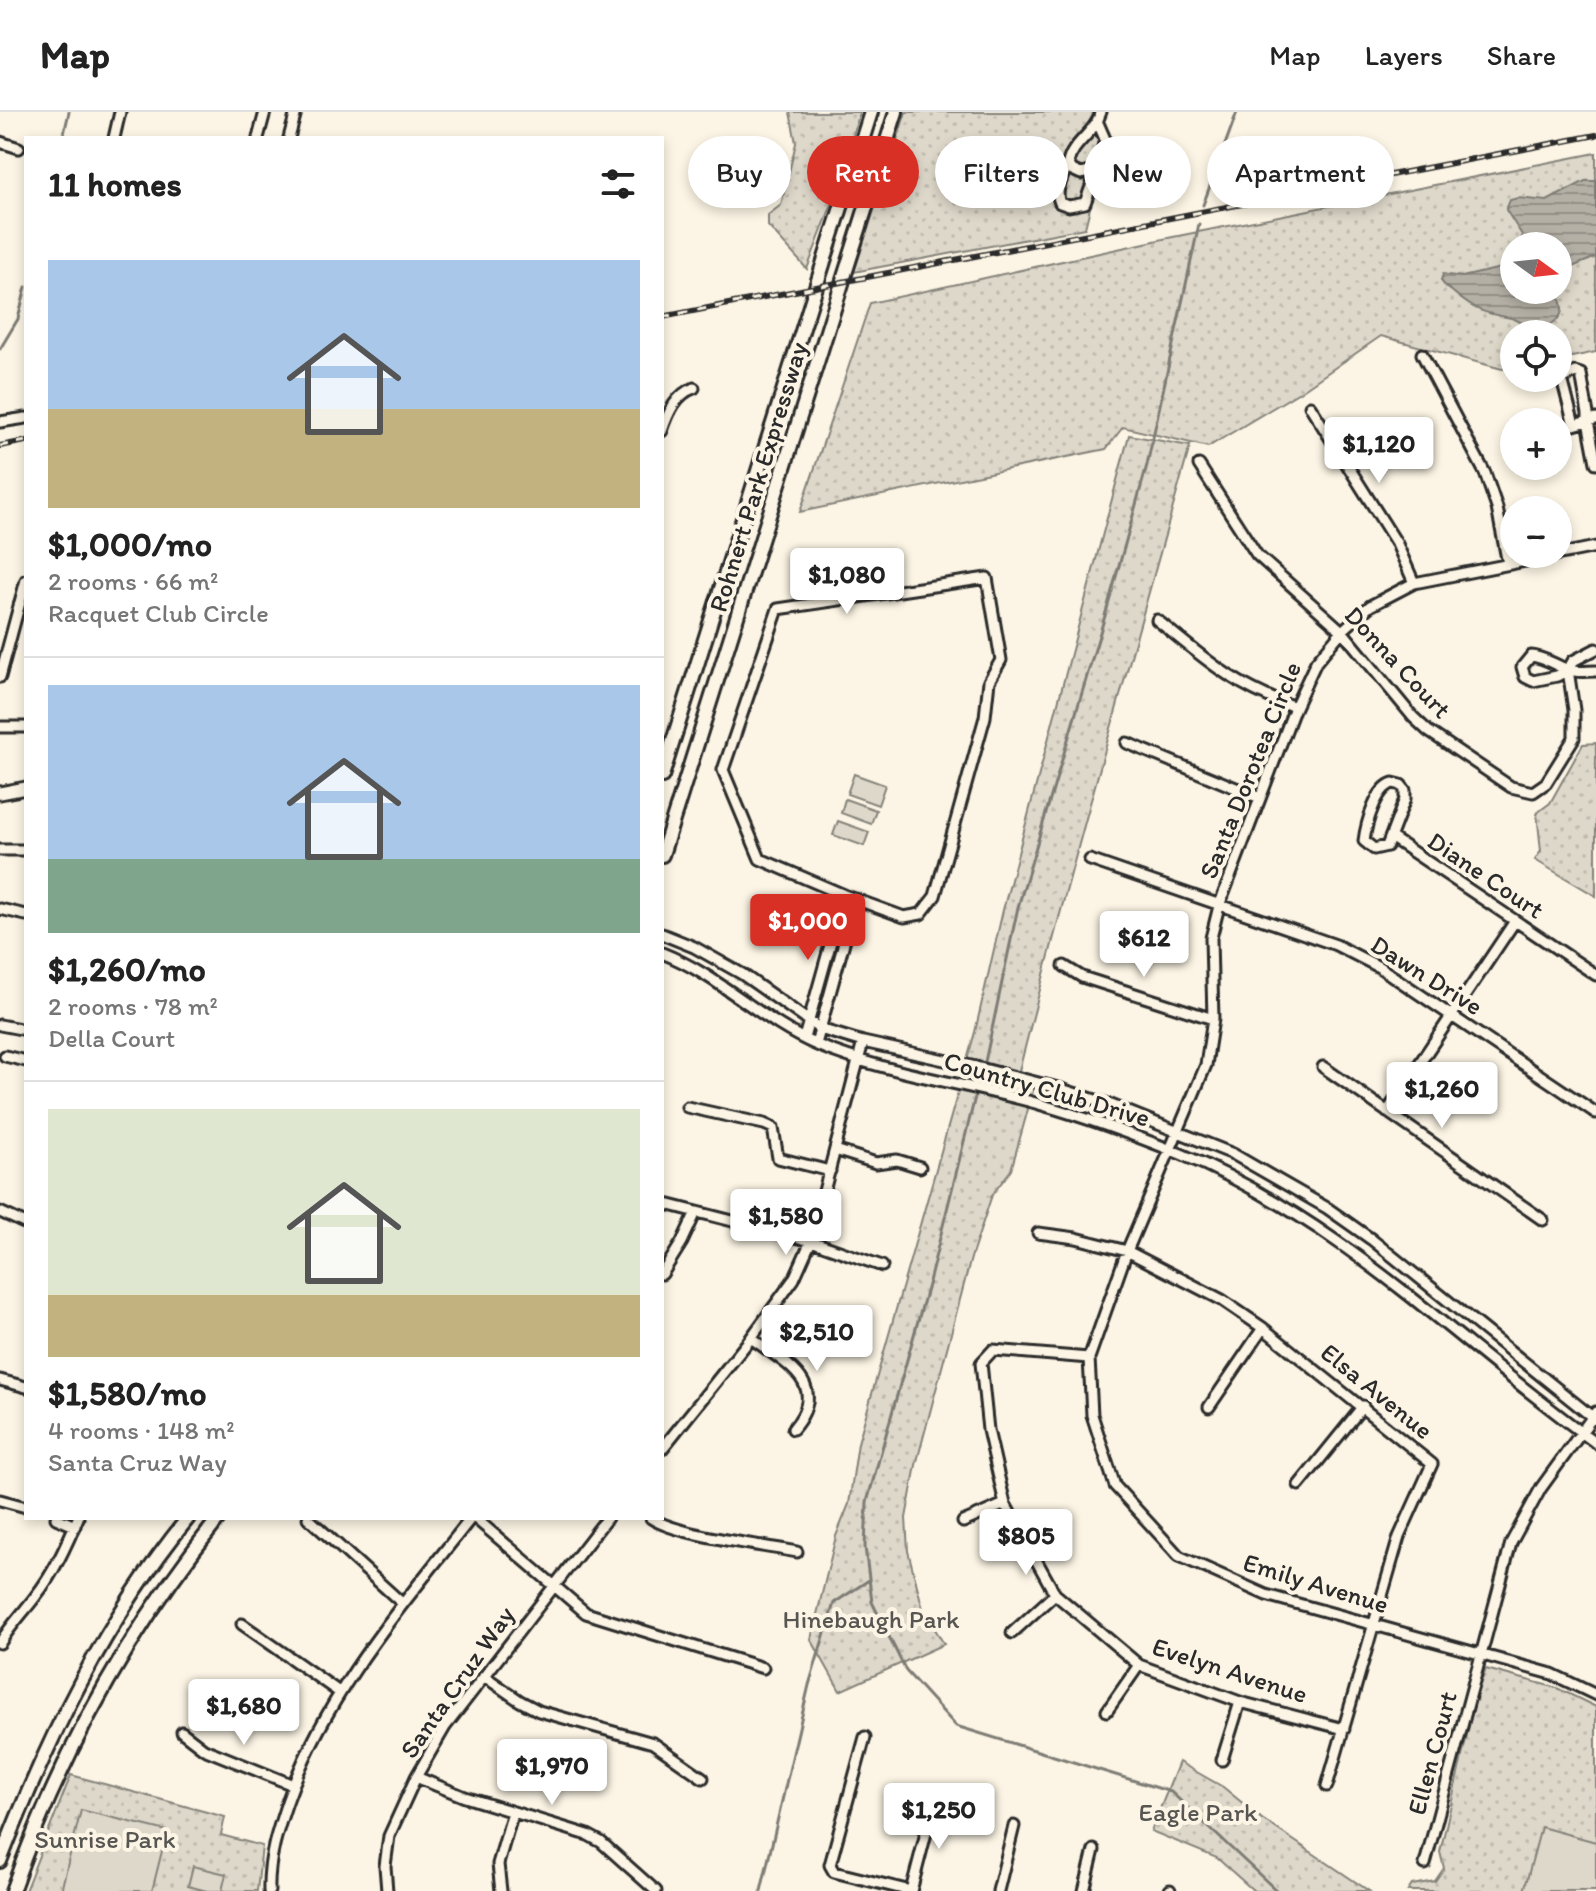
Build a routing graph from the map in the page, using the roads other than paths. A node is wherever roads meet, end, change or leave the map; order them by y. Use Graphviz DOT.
graph roads {
  1 [pos="120,112"];
  2 [pos="265,112"];
  3 [pos="296,112"];
  4 [pos="871,112"];
  5 [pos="896,112"];
  6 [pos="1101,112"];
  7 [pos="1098,123"];
  8 [pos="114,136"];
  9 [pos="259,136"];
  10 [pos="290,136"];
  11 [pos="1104,136"];
  12 [pos="0,142"];
  13 [pos="19,148"];
  14 [pos="1068,163"];
  15 [pos="1084,173"];
  16 [pos="1422,354"];
  17 [pos="694,388"];
  18 [pos="1310,406"];
  19 [pos="24,418"];
  20 [pos="1592,420"];
  21 [pos="0,422"];
  22 [pos="664,426"];
  23 [pos="1596,463"];
  24 [pos="1199,465"];
  25 [pos="1500,523"];
  26 [pos="1596,547"];
  27 [pos="1572,552"];
  28 [pos="1500,566"];
  29 [pos="1414,583"];
  30 [pos="24,587"];
  31 [pos="1157,620"];
  32 [pos="1342,631"];
  33 [pos="1596,649"];
  34 [pos="1568,670"];
  35 [pos="1596,671"];
  36 [pos="0,677"];
  37 [pos="1295,707"];
  38 [pos="0,727"];
  39 [pos="24,727"];
  40 [pos="1127,743"];
  41 [pos="664,770"];
  42 [pos="24,788"];
  43 [pos="0,793"];
  44 [pos="1260,798"];
  45 [pos="1392,838"];
  46 [pos="664,849"];
  47 [pos="0,850"];
  48 [pos="24,850"];
  49 [pos="1090,860"];
  50 [pos="844,895"];
  51 [pos="856,899"];
  52 [pos="1219,906"];
  53 [pos="0,909"];
  54 [pos="24,915"];
  55 [pos="1515,921"];
  56 [pos="664,935"];
  57 [pos="664,954"];
  58 [pos="1064,966"];
  59 [pos="1596,975"];
  60 [pos="1452,1015"];
  61 [pos="1213,1019"];
  62 [pos="808,1021"];
  63 [pos="0,1025"];
  64 [pos="820,1029"];
  65 [pos="24,1030"];
  66 [pos="804,1038"];
  67 [pos="863,1042"];
  68 [pos="816,1044"];
  69 [pos="5,1056"];
  70 [pos="859,1059"];
  71 [pos="24,1061"];
  72 [pos="1323,1067"];
  73 [pos="687,1107"];
  74 [pos="1387,1112"];
  75 [pos="1596,1113"];
  76 [pos="1179,1132"];
  77 [pos="835,1150"];
  78 [pos="1172,1151"];
  79 [pos="920,1167"];
  80 [pos="830,1171"];
  81 [pos="664,1204"];
  82 [pos="0,1212"];
  83 [pos="696,1212"];
  84 [pos="1543,1220"];
  85 [pos="24,1223"];
  86 [pos="1038,1233"];
  87 [pos="811,1241"];
  88 [pos="1127,1251"];
  89 [pos="882,1266"];
  90 [pos="664,1271"];
  91 [pos="1263,1328"];
  92 [pos="751,1338"];
  93 [pos="1089,1358"];
  94 [pos="0,1380"];
  95 [pos="24,1386"];
  96 [pos="1363,1406"];
  97 [pos="1209,1407"];
  98 [pos="1595,1416"];
  99 [pos="793,1429"];
  100 [pos="1581,1432"];
  101 [pos="1596,1443"];
  102 [pos="664,1447"];
  103 [pos="1299,1485"];
  104 [pos="0,1500"];
  105 [pos="1005,1504"];
  106 [pos="24,1506"];
  107 [pos="187,1520"];
  108 [pos="217,1520"];
  109 [pos="310,1520"];
  110 [pos="471,1520"];
  111 [pos="475,1520"];
  112 [pos="605,1520"];
  113 [pos="654,1520"];
  114 [pos="77,1522"];
  115 [pos="963,1522"];
  116 [pos="797,1552"];
  117 [pos="555,1585"];
  118 [pos="1055,1594"];
  119 [pos="403,1604"];
  120 [pos="0,1621"];
  121 [pos="11,1624"];
  122 [pos="242,1624"];
  123 [pos="1374,1624"];
  124 [pos="1012,1633"];
  125 [pos="0,1643"];
  126 [pos="1481,1654"];
  127 [pos="1139,1665"];
  128 [pos="763,1668"];
  129 [pos="484,1676"];
  130 [pos="339,1692"];
  131 [pos="1596,1695"];
  132 [pos="1240,1702"];
  133 [pos="1107,1711"];
  134 [pos="1344,1729"];
  135 [pos="182,1732"];
  136 [pos="865,1737"];
  137 [pos="1222,1760"];
  138 [pos="416,1777"];
  139 [pos="703,1778"];
  140 [pos="293,1785"];
  141 [pos="1327,1786"];
  142 [pos="934,1802"];
  143 [pos="513,1812"];
  144 [pos="1014,1826"];
  145 [pos="1094,1850"];
  146 [pos="0,1861"];
  147 [pos="1425,1864"];
  148 [pos="881,1887"];
  149 [pos="12,1891"];
  150 [pos="269,1891"];
  151 [pos="387,1891"];
  152 [pos="501,1891"];
  153 [pos="656,1891"];
  154 [pos="911,1891"];
  155 [pos="998,1891"];
  156 [pos="1084,1891"];
  1 -- 8 [label="street"];
  2 -- 9 [label="street"];
  3 -- 10 [label="street"];
  4 -- 41 [label="main road, Rohnert Park Expressway"];
  5 -- 46 [label="main road, Rohnert Park Expressway"];
  6 -- 7 [label="street"];
  7 -- 11 [label="street"];
  7 -- 14 [label="street"];
  12 -- 13 [label="street"];
  14 -- 15 [label="street"];
  16 -- 25 [label="street"];
  17 -- 22 [label="street"];
  18 -- 29 [label="street"];
  19 -- 21 [label="street"];
  20 -- 20 [label="street"];
  20 -- 23 [label="street"];
  24 -- 32 [label="street, Donna Court"];
  26 -- 27 [label="street, Santa Dorotea Circle"];
  28 -- 29 [label="street, Santa Dorotea Circle"];
  29 -- 32 [label="street, Santa Dorotea Circle"];
  30 -- 36 [label="street"];
  31 -- 37 [label="street"];
  32 -- 34 [label="street, Donna Court"];
  32 -- 37 [label="street, Santa Dorotea Circle"];
  33 -- 34 [label="street"];
  34 -- 35 [label="street"];
  37 -- 44 [label="street, Santa Dorotea Circle"];
  38 -- 39 [label="street"];
  40 -- 44 [label="street"];
  42 -- 43 [label="street"];
  44 -- 52 [label="street, Santa Dorotea Circle"];
  45 -- 45 [label="street, Diane Court"];
  45 -- 55 [label="street, Diane Court"];
  47 -- 48 [label="street"];
  49 -- 52 [label="street, Dawn Drive"];
  50 -- 51 [label="street"];
  50 -- 51 [label="street"];
  50 -- 62 [label="street"];
  51 -- 64 [label="street"];
  52 -- 60 [label="street, Dawn Drive"];
  52 -- 61 [label="street, Santa Dorotea Circle"];
  53 -- 54 [label="street"];
  55 -- 59 [label="street, Diane Court"];
  55 -- 60 [label="street"];
  56 -- 62 [label="street, Country Club Drive"];
  57 -- 66 [label="street, Country Club Drive"];
  58 -- 61 [label="street"];
  60 -- 74 [label="street"];
  60 -- 75 [label="street, Dawn Drive"];
  61 -- 76 [label="street, Santa Dorotea Circle"];
  62 -- 64 [label="street, Country Club Drive"];
  62 -- 66 [label="street"];
  63 -- 65 [label="street"];
  64 -- 67 [label="street, Country Club Drive"];
  64 -- 68 [label="street"];
  66 -- 68 [label="street, Country Club Drive"];
  67 -- 70 [label="street"];
  67 -- 76 [label="street, Country Club Drive"];
  68 -- 70 [label="street, Country Club Drive"];
  69 -- 71 [label="street"];
  70 -- 77 [label="street"];
  70 -- 78 [label="street, Country Club Drive"];
  72 -- 74 [label="street"];
  73 -- 80 [label="street"];
  74 -- 84 [label="street"];
  76 -- 78 [label="street, Santa Dorotea Circle"];
  76 -- 98 [label="street, Country Club Drive"];
  77 -- 79 [label="street"];
  77 -- 80 [label="street"];
  78 -- 88 [label="street, Emily Avenue"];
  78 -- 100 [label="street, Country Club Drive"];
  80 -- 87 [label="street"];
  81 -- 83 [label="street"];
  82 -- 85 [label="street"];
  83 -- 87 [label="street"];
  83 -- 90 [label="street"];
  86 -- 88 [label="street, Elsa Avenue"];
  87 -- 89 [label="street"];
  87 -- 92 [label="street"];
  88 -- 91 [label="street, Elsa Avenue"];
  88 -- 93 [label="street, Emily Avenue"];
  91 -- 96 [label="street, Elsa Avenue"];
  91 -- 97 [label="street"];
  92 -- 99 [label="street"];
  92 -- 102 [label="street"];
  93 -- 105 [label="street, Evelyn Avenue"];
  93 -- 123 [label="street, Emily Avenue"];
  94 -- 95 [label="street"];
  96 -- 103 [label="street"];
  96 -- 123 [label="street, Elsa Avenue"];
  98 -- 100 [label="street, Ellen Court"];
  100 -- 101 [label="street, Country Club Drive"];
  100 -- 126 [label="street, Ellen Court"];
  104 -- 106 [label="street"];
  105 -- 115 [label="street"];
  105 -- 118 [label="street, Evelyn Avenue"];
  107 -- 146 [label="main road"];
  108 -- 149 [label="main road"];
  109 -- 119 [label="street"];
  110 -- 119 [label="street"];
  111 -- 117 [label="street"];
  112 -- 117 [label="street, Santa Cruz Way"];
  113 -- 116 [label="street"];
  114 -- 121 [label="street"];
  117 -- 128 [label="street"];
  117 -- 129 [label="street, Santa Cruz Way"];
  118 -- 124 [label="street"];
  118 -- 127 [label="street, Evelyn Avenue"];
  119 -- 130 [label="street"];
  120 -- 121 [label="street"];
  121 -- 125 [label="street"];
  122 -- 130 [label="street"];
  123 -- 126 [label="street, Emily Avenue"];
  123 -- 134 [label="street, Elsa Avenue"];
  126 -- 131 [label="street, Emily Avenue"];
  126 -- 147 [label="street, Ellen Court"];
  127 -- 132 [label="street, Evelyn Avenue"];
  127 -- 133 [label="street"];
  129 -- 138 [label="street, Santa Cruz Way"];
  129 -- 139 [label="street"];
  130 -- 140 [label="street"];
  132 -- 134 [label="street, Evelyn Avenue"];
  132 -- 137 [label="street"];
  134 -- 141 [label="street, Elsa Avenue"];
  135 -- 140 [label="street"];
  136 -- 148 [label="street"];
  138 -- 143 [label="street"];
  138 -- 151 [label="street, Santa Cruz Way"];
  140 -- 150 [label="street"];
  142 -- 154 [label="street"];
  143 -- 152 [label="street"];
  143 -- 153 [label="street"];
  144 -- 155 [label="street"];
  145 -- 156 [label="street"];
  148 -- 154 [label="street"];
}
